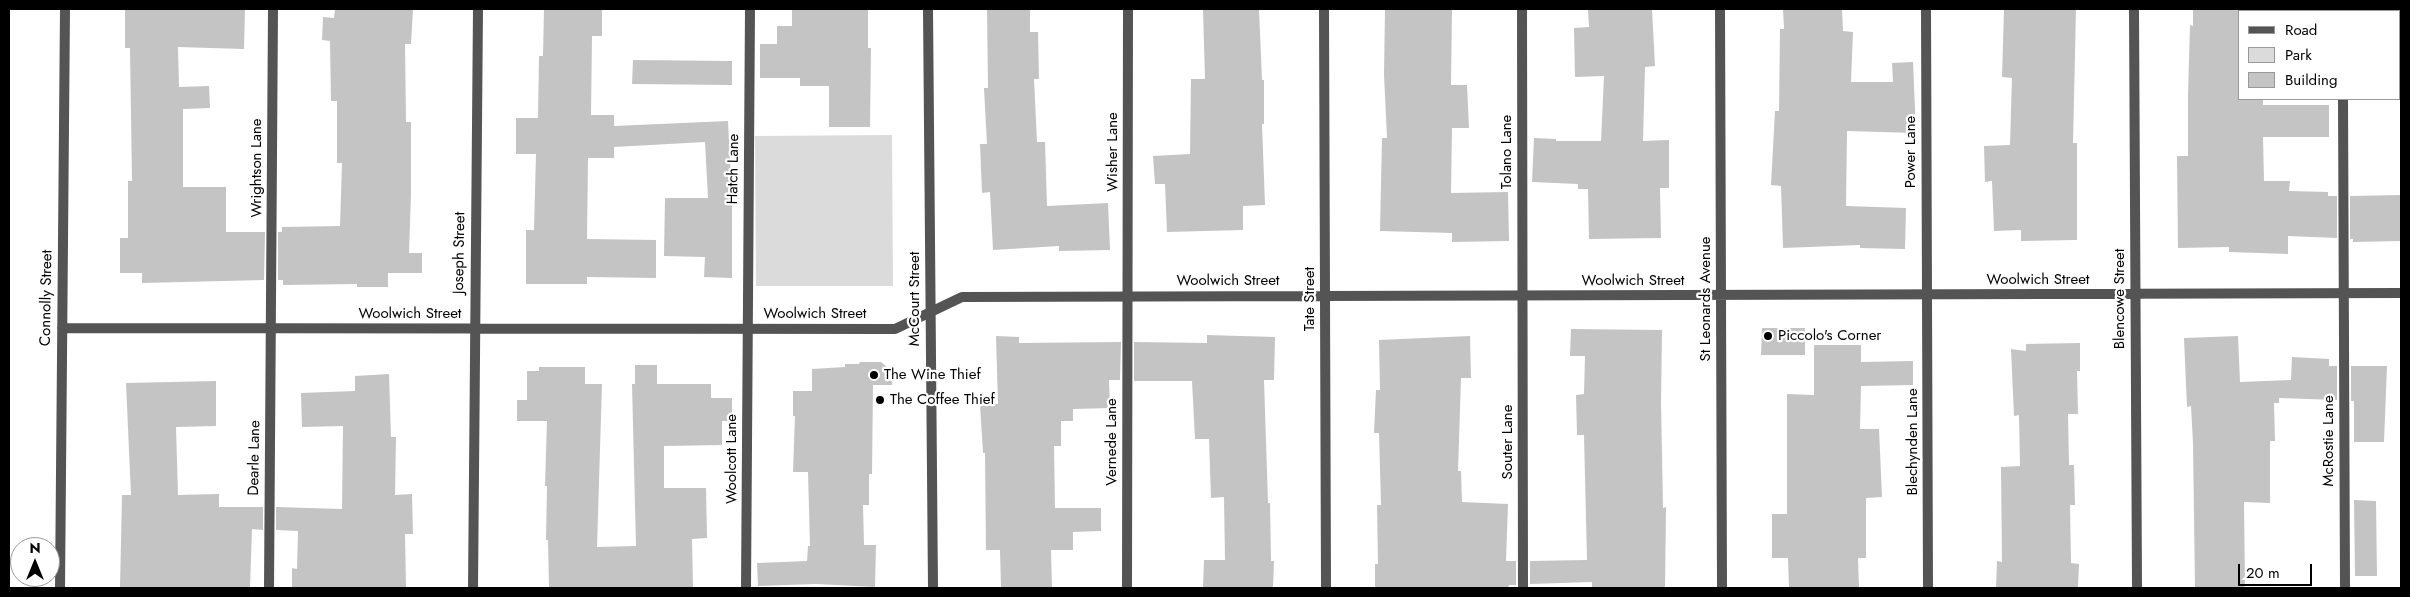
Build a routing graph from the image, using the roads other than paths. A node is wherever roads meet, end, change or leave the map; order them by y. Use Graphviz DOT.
graph roads {
  1 [pos="65,9"];
  2 [pos="273,9"];
  3 [pos="478,9"];
  4 [pos="750,9"];
  5 [pos="928,9"];
  6 [pos="1128,9"];
  7 [pos="1324,9"];
  8 [pos="1522,9"];
  9 [pos="1720,9"];
  10 [pos="1926,9"];
  11 [pos="2134,9"];
  12 [pos="2343,100"];
  13 [pos="2344,293"];
  14 [pos="2401,293"];
  15 [pos="2135,294"];
  16 [pos="1722,295"];
  17 [pos="1927,295"];
  18 [pos="1127,296"];
  19 [pos="1325,296"];
  20 [pos="1522,296"];
  21 [pos="930,314"];
  22 [pos="62,328"];
  23 [pos="271,328"];
  24 [pos="475,329"];
  25 [pos="747,329"];
  26 [pos="60,588"];
  27 [pos="269,588"];
  28 [pos="473,588"];
  29 [pos="746,588"];
  30 [pos="933,588"];
  31 [pos="1127,588"];
  32 [pos="1326,588"];
  33 [pos="1523,588"];
  34 [pos="1722,588"];
  35 [pos="1928,588"];
  36 [pos="2137,588"];
  37 [pos="2344,588"];
  1 -- 22 [label="street, Connolly Street"];
  2 -- 23 [label="street, Wrightson Lane"];
  3 -- 24 [label="street, Joseph Street"];
  4 -- 25 [label="street, Hatch Lane"];
  5 -- 21 [label="street, McCourt Street"];
  6 -- 18 [label="street, Wisher Lane"];
  7 -- 19 [label="street, Tate Street"];
  8 -- 20 [label="street, Tolano Lane"];
  9 -- 16 [label="street, St Leonards Avenue"];
  10 -- 17 [label="street, Power Lane"];
  11 -- 15 [label="street, Blencowe Street"];
  12 -- 13 [label="street, McRostie Lane"];
  13 -- 14 [label="street, Woolwich Street"];
  13 -- 15 [label="street, Woolwich Street"];
  13 -- 37 [label="street, McRostie Lane"];
  15 -- 17 [label="street, Woolwich Street"];
  15 -- 36 [label="street, Blencowe Street"];
  16 -- 17 [label="street, Woolwich Street"];
  16 -- 20 [label="street, Woolwich Street"];
  16 -- 34 [label="street, St Leonards Avenue"];
  17 -- 35 [label="street, Blechynden Lane"];
  18 -- 19 [label="street, Woolwich Street"];
  18 -- 21 [label="street, Woolwich Street"];
  18 -- 31 [label="street, Vernede Lane"];
  19 -- 20 [label="street, Woolwich Street"];
  19 -- 32 [label="street, Tate Street"];
  20 -- 33 [label="street, Souter Lane"];
  21 -- 25 [label="street, Woolwich Street"];
  21 -- 30 [label="street, McCourt Street"];
  22 -- 23 [label="street, Woolwich Street"];
  22 -- 26 [label="street, Connolly Street"];
  23 -- 24 [label="street, Woolwich Street"];
  23 -- 27 [label="street, Dearle Lane"];
  24 -- 25 [label="street, Woolwich Street"];
  24 -- 28 [label="street, Joseph Street"];
  25 -- 29 [label="street, Woolcott Lane"];
}
